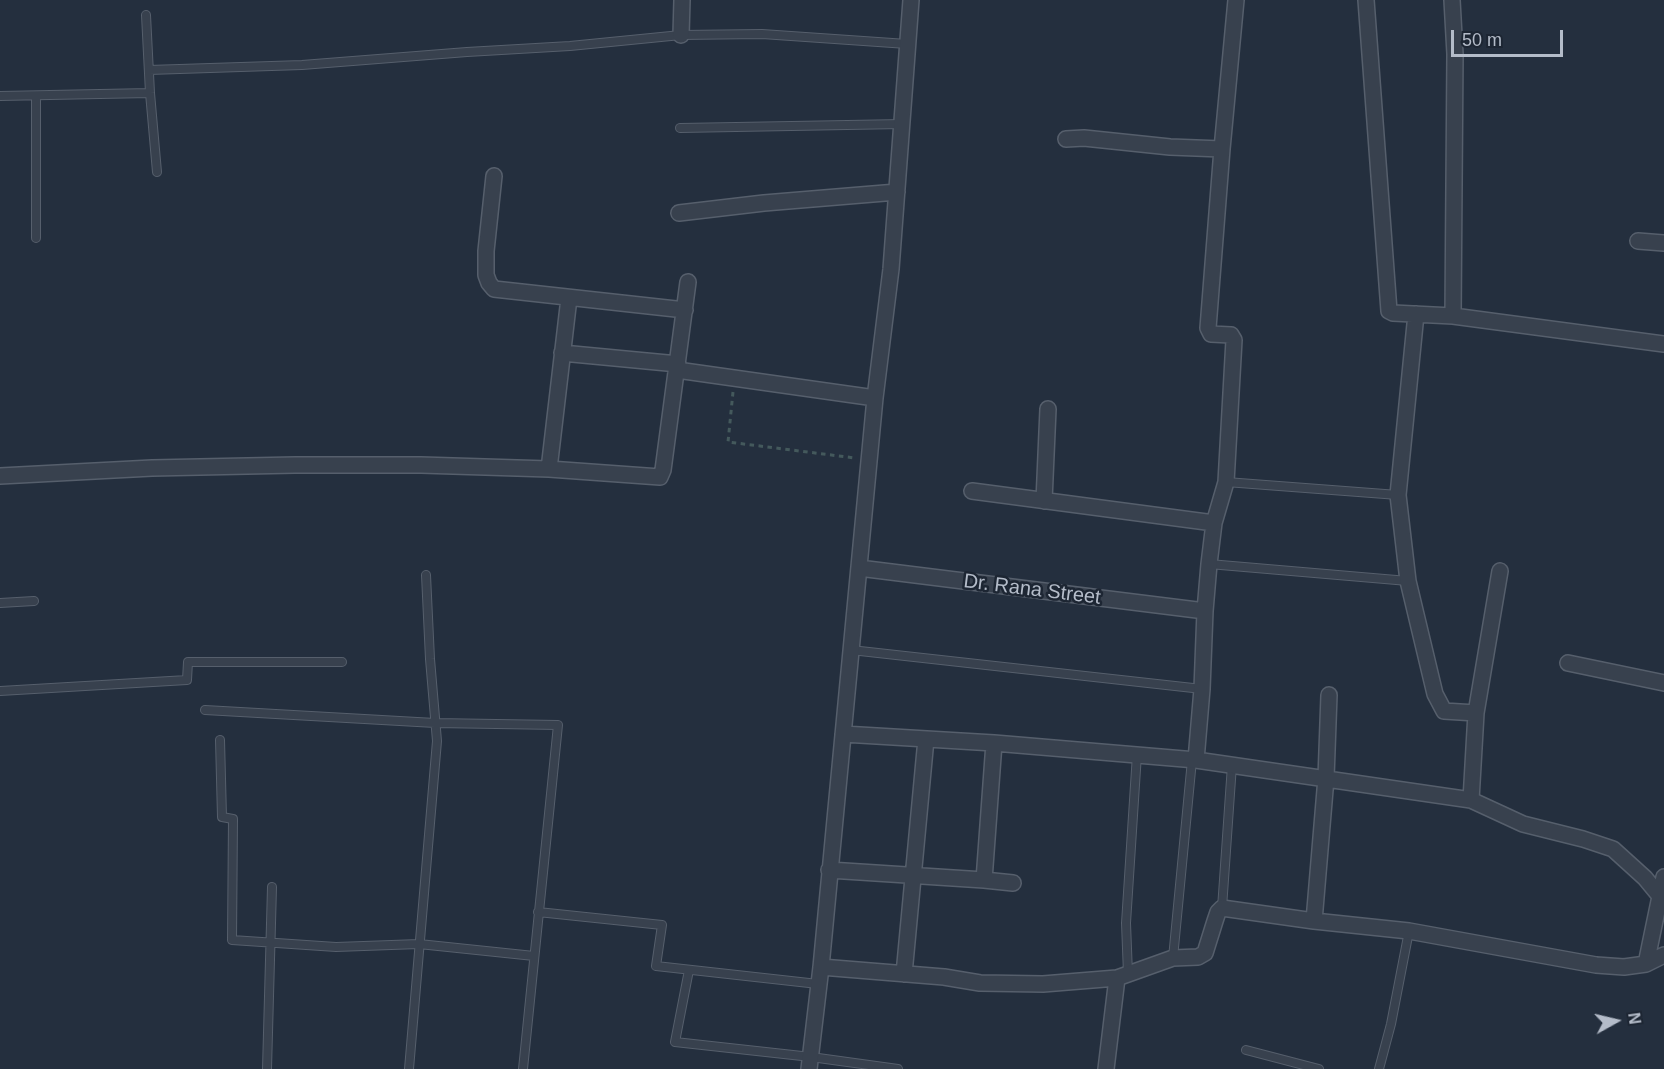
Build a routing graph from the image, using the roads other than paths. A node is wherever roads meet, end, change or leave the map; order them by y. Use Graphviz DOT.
graph roads {
  1 [pos="682,0"];
  2 [pos="911,0"];
  3 [pos="1236,0"];
  4 [pos="1366,0"];
  5 [pos="1452,0"];
  6 [pos="146,15"];
  7 [pos="681,35"];
  8 [pos="907,44"];
  9 [pos="149,70"];
  10 [pos="150,93"];
  11 [pos="0,96"];
  12 [pos="36,96"];
  13 [pos="903,124"];
  14 [pos="680,128"];
  15 [pos="1066,139"];
  16 [pos="1222,149"];
  17 [pos="157,172"];
  18 [pos="494,176"];
  19 [pos="897,192"];
  20 [pos="679,213"];
  21 [pos="36,238"];
  22 [pos="1638,241"];
  23 [pos="1664,243"];
  24 [pos="688,282"];
  25 [pos="569,298"];
  26 [pos="685,310"];
  27 [pos="1416,314"];
  28 [pos="1453,316"];
  29 [pos="1664,344"];
  30 [pos="562,352"];
  31 [pos="678,367"];
  32 [pos="875,398"];
  33 [pos="1048,409"];
  34 [pos="549,469"];
  35 [pos="0,476"];
  36 [pos="1226,482"];
  37 [pos="972,491"];
  38 [pos="1398,495"];
  39 [pos="1044,501"];
  40 [pos="1214,523"];
  41 [pos="1209,564"];
  42 [pos="859,568"];
  43 [pos="1500,571"];
  44 [pos="426,575"];
  45 [pos="1408,581"];
  46 [pos="34,601"];
  47 [pos="0,603"];
  48 [pos="1205,611"];
  49 [pos="851,651"];
  50 [pos="342,662"];
  51 [pos="1568,663"];
  52 [pos="1664,683"];
  53 [pos="1202,689"];
  54 [pos="0,692"];
  55 [pos="1329,695"];
  56 [pos="205,710"];
  57 [pos="1476,713"];
  58 [pos="435,723"];
  59 [pos="843,734"];
  60 [pos="926,739"];
  61 [pos="220,740"];
  62 [pos="994,743"];
  63 [pos="1137,754"];
  64 [pos="1194,760"];
  65 [pos="1232,765"];
  66 [pos="1326,778"];
  67 [pos="1471,800"];
  68 [pos="829,870"];
  69 [pos="914,876"];
  70 [pos="1664,877"];
  71 [pos="984,880"];
  72 [pos="1013,883"];
  73 [pos="272,887"];
  74 [pos="1661,901"];
  75 [pos="1222,908"];
  76 [pos="538,912"];
  77 [pos="1314,921"];
  78 [pos="1409,932"];
  79 [pos="270,941"];
  80 [pos="419,944"];
  81 [pos="1664,955"];
  82 [pos="534,957"];
  83 [pos="1173,958"];
  84 [pos="1646,964"];
  85 [pos="821,967"];
  86 [pos="689,970"];
  87 [pos="904,974"];
  88 [pos="1123,976"];
  89 [pos="818,984"];
  90 [pos="1246,1050"];
  91 [pos="810,1063"];
  92 [pos="267,1069"];
  93 [pos="409,1069"];
  94 [pos="523,1069"];
  95 [pos="897,1069"];
  96 [pos="1106,1069"];
  97 [pos="1319,1069"];
  98 [pos="1379,1069"];
  1 -- 7 [label="street"];
  2 -- 8 [label="street"];
  3 -- 16 [label="street"];
  4 -- 27 [label="street"];
  5 -- 28 [label="street"];
  6 -- 9 [label="lane"];
  7 -- 8 [label="lane"];
  7 -- 9 [label="lane"];
  8 -- 13 [label="street"];
  9 -- 10 [label="lane"];
  10 -- 12 [label="lane"];
  10 -- 17 [label="lane"];
  11 -- 12 [label="lane"];
  12 -- 21 [label="lane"];
  13 -- 14 [label="lane"];
  13 -- 19 [label="street"];
  15 -- 16 [label="street"];
  16 -- 36 [label="street"];
  18 -- 25 [label="street"];
  19 -- 20 [label="street"];
  19 -- 32 [label="street"];
  22 -- 23 [label="street"];
  24 -- 26 [label="street"];
  25 -- 26 [label="street"];
  25 -- 30 [label="street"];
  26 -- 31 [label="street"];
  27 -- 28 [label="street"];
  27 -- 38 [label="street"];
  28 -- 29 [label="street"];
  30 -- 31 [label="street"];
  30 -- 34 [label="street"];
  31 -- 32 [label="street"];
  31 -- 34 [label="street"];
  32 -- 42 [label="street"];
  33 -- 39 [label="street"];
  34 -- 35 [label="street"];
  36 -- 38 [label="lane"];
  36 -- 40 [label="street"];
  37 -- 39 [label="street"];
  38 -- 45 [label="street"];
  39 -- 40 [label="street"];
  40 -- 41 [label="street"];
  41 -- 45 [label="lane"];
  41 -- 48 [label="street"];
  42 -- 48 [label="street, Dr. Rana Street"];
  42 -- 49 [label="street"];
  43 -- 57 [label="street"];
  44 -- 58 [label="lane"];
  45 -- 57 [label="street"];
  46 -- 47 [label="lane"];
  48 -- 53 [label="street"];
  49 -- 53 [label="lane"];
  49 -- 59 [label="street"];
  50 -- 54 [label="lane"];
  51 -- 52 [label="street"];
  53 -- 64 [label="street"];
  55 -- 66 [label="street"];
  56 -- 58 [label="lane"];
  57 -- 67 [label="street"];
  58 -- 76 [label="lane"];
  58 -- 80 [label="lane"];
  59 -- 60 [label="street"];
  59 -- 68 [label="street"];
  60 -- 62 [label="street"];
  60 -- 69 [label="street"];
  61 -- 79 [label="lane"];
  62 -- 63 [label="street"];
  62 -- 71 [label="street"];
  63 -- 64 [label="street"];
  63 -- 88 [label="lane"];
  64 -- 65 [label="street"];
  64 -- 83 [label="lane"];
  65 -- 66 [label="street"];
  65 -- 75 [label="lane"];
  66 -- 67 [label="street"];
  66 -- 77 [label="street"];
  67 -- 74 [label="street"];
  68 -- 69 [label="street"];
  68 -- 85 [label="street"];
  69 -- 71 [label="street"];
  69 -- 87 [label="street"];
  70 -- 74 [label="street"];
  71 -- 72 [label="street"];
  73 -- 79 [label="lane"];
  74 -- 84 [label="street"];
  75 -- 77 [label="street"];
  75 -- 83 [label="street"];
  76 -- 82 [label="lane"];
  76 -- 86 [label="lane"];
  77 -- 78 [label="street"];
  78 -- 84 [label="street"];
  78 -- 98 [label="lane"];
  79 -- 80 [label="lane"];
  79 -- 92 [label="lane"];
  80 -- 82 [label="lane"];
  80 -- 93 [label="lane"];
  81 -- 84 [label="street"];
  82 -- 94 [label="lane"];
  83 -- 88 [label="street"];
  85 -- 87 [label="street"];
  85 -- 89 [label="street"];
  86 -- 89 [label="lane"];
  86 -- 91 [label="lane"];
  87 -- 88 [label="street"];
  88 -- 96 [label="street"];
  89 -- 91 [label="street"];
  90 -- 97 [label="lane"];
  91 -- 95 [label="lane"];
}
